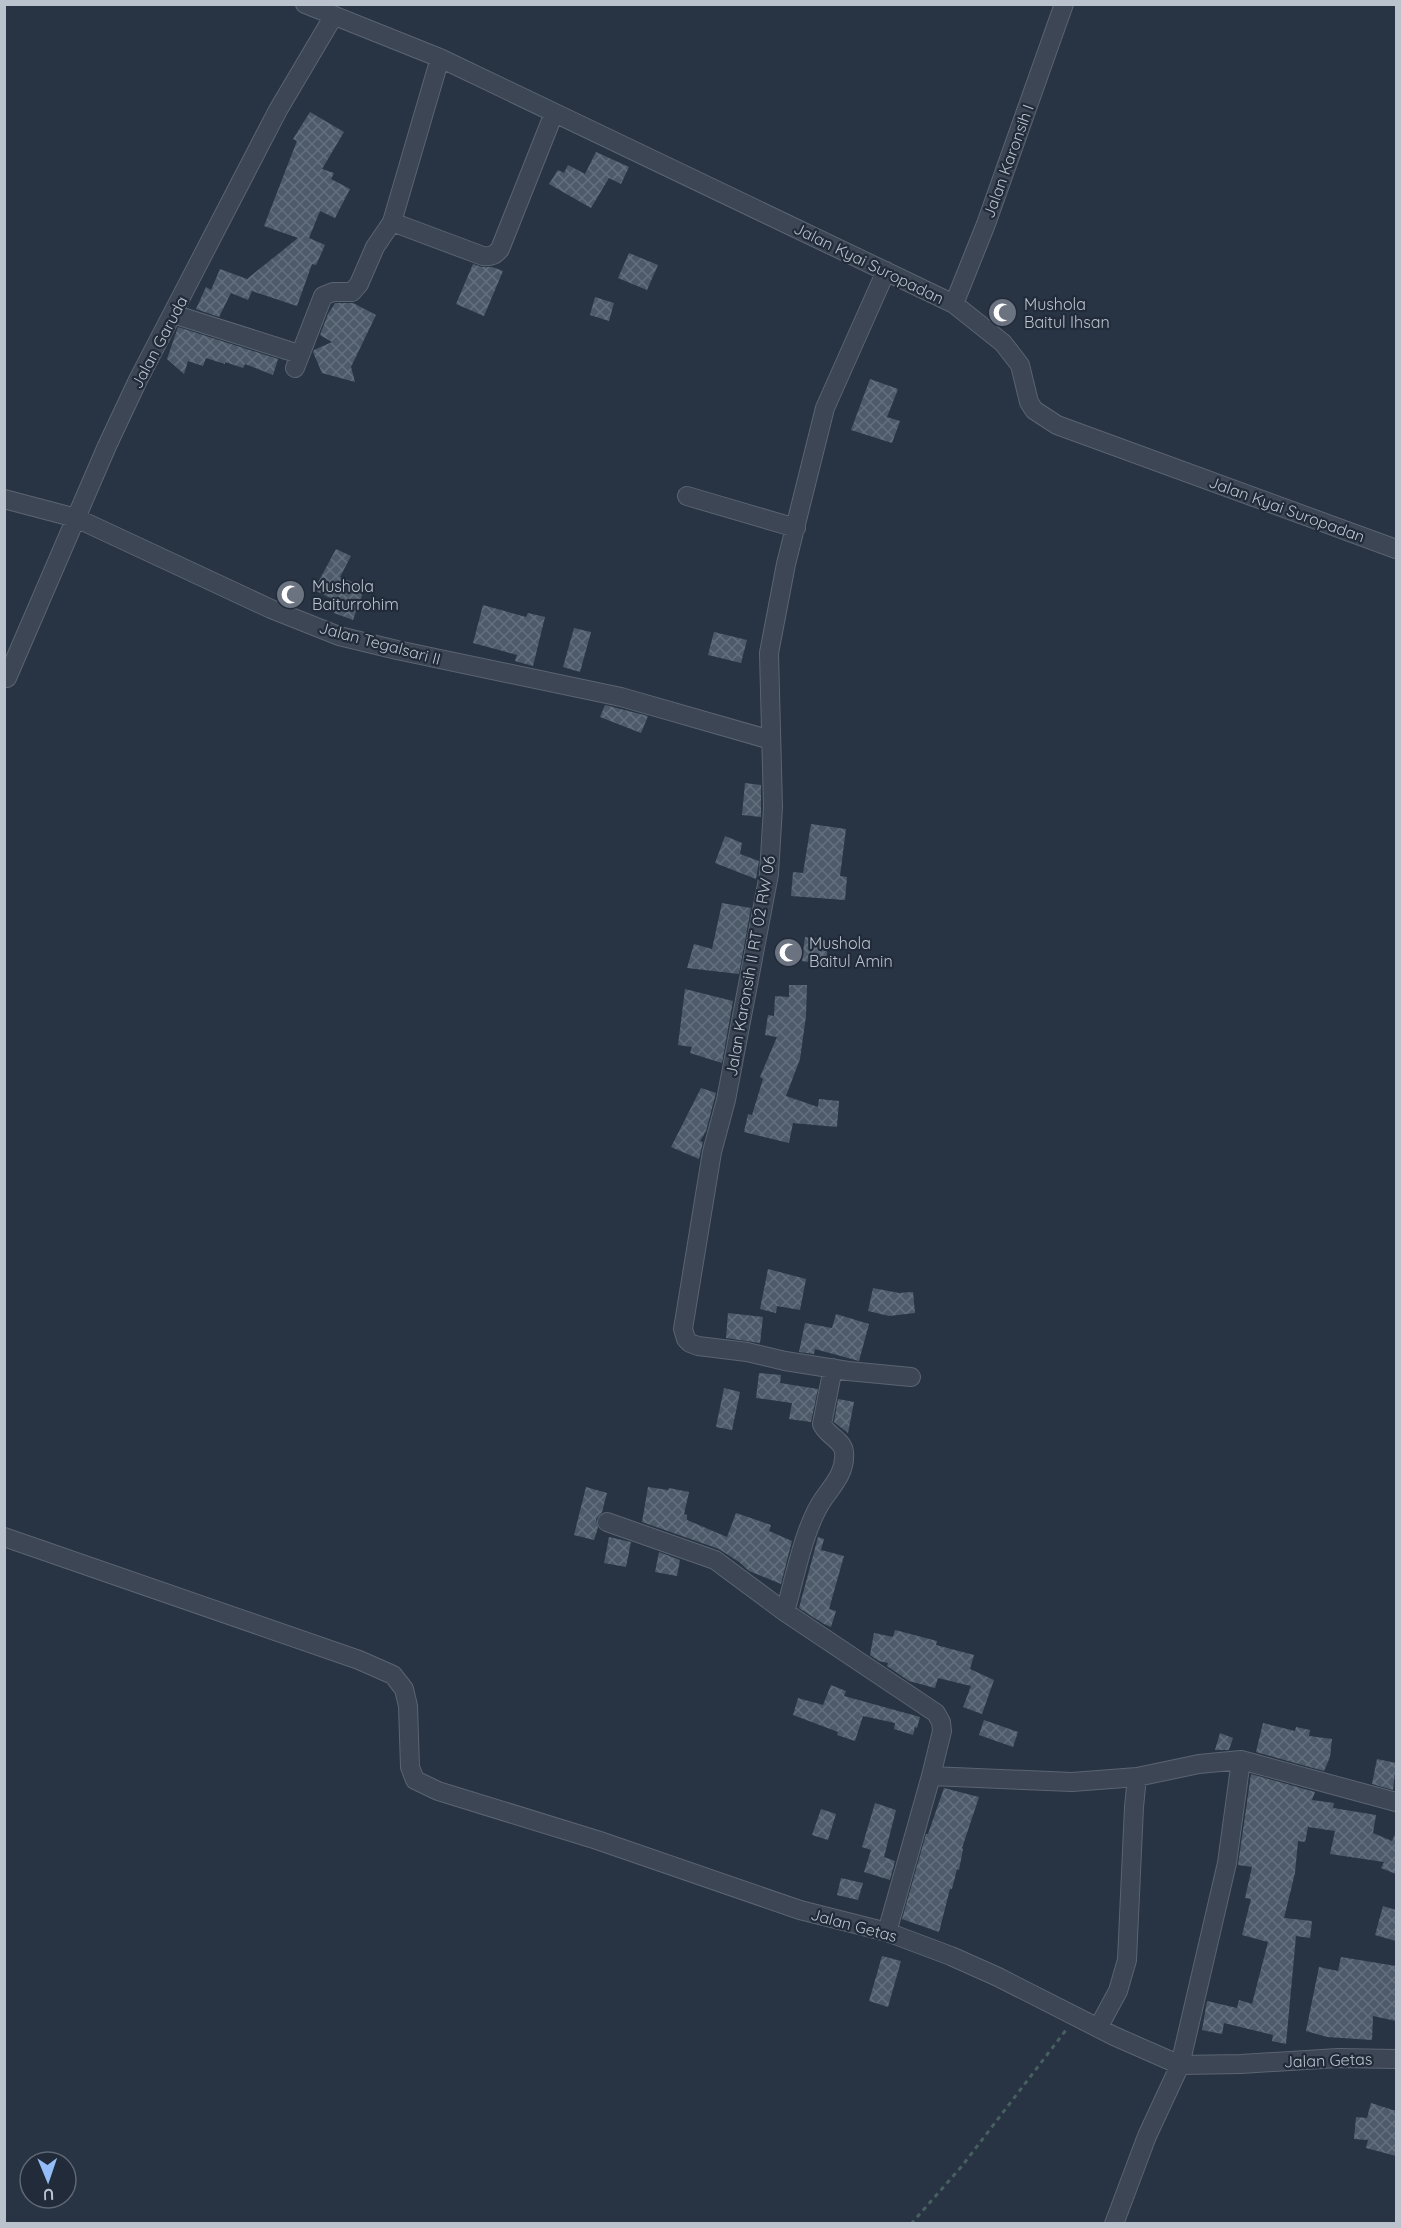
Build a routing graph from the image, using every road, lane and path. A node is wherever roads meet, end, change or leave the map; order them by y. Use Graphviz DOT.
graph roads {
  1 [pos="305,4"];
  2 [pos="1061,11"];
  3 [pos="333,17"];
  4 [pos="440,58"];
  5 [pos="554,112"];
  6 [pos="393,222"];
  7 [pos="886,271"];
  8 [pos="954,304"];
  9 [pos="173,314"];
  10 [pos="687,496"];
  11 [pos="4,499"];
  12 [pos="76,518"];
  13 [pos="796,528"];
  14 [pos="1396,549"];
  15 [pos="7,678"];
  16 [pos="771,740"];
  17 [pos="833,1368"];
  18 [pos="911,1377"];
  19 [pos="607,1522"];
  20 [pos="4,1537"];
  21 [pos="785,1612"];
  22 [pos="1241,1760"];
  23 [pos="931,1776"];
  24 [pos="1137,1778"];
  25 [pos="1396,1802"];
  26 [pos="887,1932"];
  27 [pos="1076,2017"];
  28 [pos="1098,2028"];
  29 [pos="1396,2059"];
  30 [pos="1180,2065"];
  31 [pos="911,2223"];
  32 [pos="1114,2223"];
  1 -- 3 [label="street, Jalan Kyai Suropadan"];
  2 -- 8 [label="street, Jalan Karonsih I"];
  3 -- 4 [label="street, Jalan Kyai Suropadan"];
  3 -- 9 [label="street, Jalan Garuda"];
  4 -- 5 [label="street, Jalan Kyai Suropadan"];
  4 -- 6 [label="street"];
  5 -- 6 [label="street"];
  5 -- 7 [label="street, Jalan Kyai Suropadan"];
  6 -- 9 [label="street"];
  7 -- 8 [label="street, Jalan Kyai Suropadan"];
  7 -- 13 [label="street, Jalan Karonsih II RT 02 RW 06"];
  8 -- 14 [label="street, Jalan Kyai Suropadan"];
  9 -- 12 [label="street, Jalan Garuda"];
  10 -- 13 [label="street"];
  11 -- 12 [label="street, Jalan Tegalsari II"];
  12 -- 15 [label="street, Jalan Garuda"];
  12 -- 16 [label="street, Jalan Tegalsari II"];
  13 -- 16 [label="street, Jalan Karonsih II RT 02 RW 06"];
  16 -- 17 [label="street, Jalan Karonsih II RT 02 RW 06"];
  17 -- 18 [label="street, Jalan Karonsih II RT 02 RW 06"];
  17 -- 21 [label="street"];
  19 -- 21 [label="street"];
  20 -- 26 [label="street, Jalan Getas"];
  21 -- 23 [label="street"];
  22 -- 24 [label="street"];
  22 -- 25 [label="street"];
  22 -- 30 [label="street"];
  23 -- 24 [label="street"];
  23 -- 26 [label="street"];
  24 -- 28 [label="street"];
  26 -- 27 [label="street, Jalan Getas"];
  27 -- 28 [label="street, Jalan Getas"];
  27 -- 31 [label="path"];
  28 -- 30 [label="street, Jalan Getas"];
  29 -- 30 [label="street, Jalan Getas"];
  30 -- 32 [label="street"];
}
